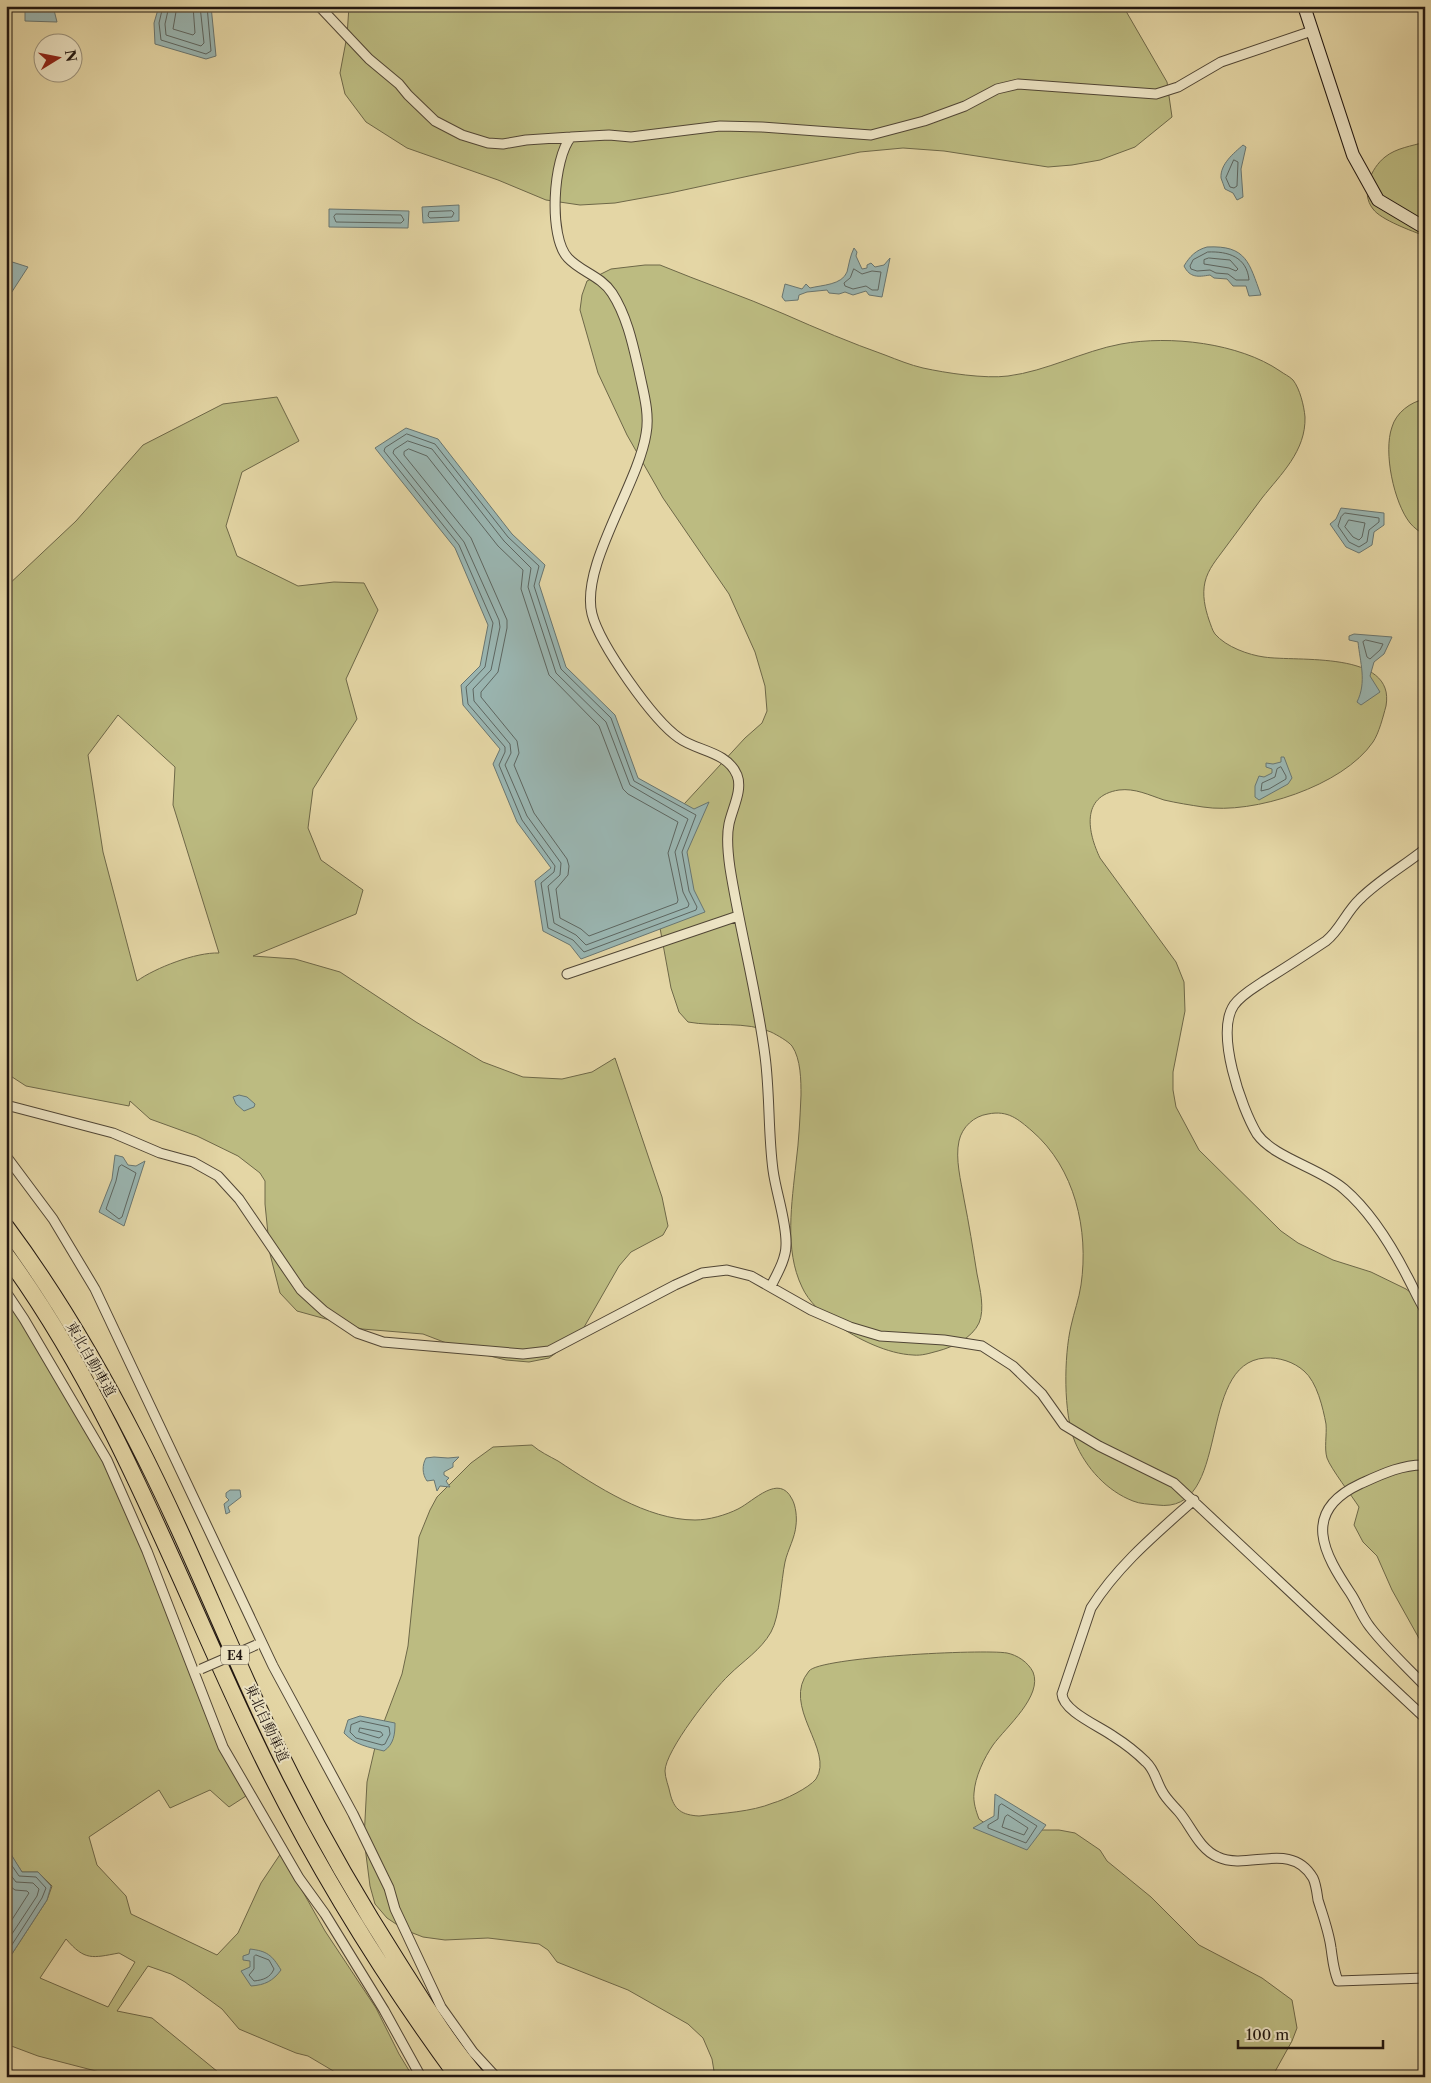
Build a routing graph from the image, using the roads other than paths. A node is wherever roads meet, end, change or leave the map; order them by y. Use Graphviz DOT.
graph roads {
  1 [pos="319,6"];
  2 [pos="1304,6"];
  3 [pos="1312,31"];
  4 [pos="572,137"];
  5 [pos="1425,228"];
  6 [pos="1425,848"];
  7 [pos="738,916"];
  8 [pos="567,974"];
  9 [pos="6,1105"];
  10 [pos="6,1156"];
  11 [pos="6,1227"];
  12 [pos="6,1255"];
  13 [pos="771,1286"];
  14 [pos="6,1292"];
  15 [pos="1425,1310"];
  16 [pos="1425,1465"];
  17 [pos="1194,1500"];
  18 [pos="259,1642"];
  19 [pos="197,1669"];
  20 [pos="1425,1686"];
  21 [pos="1425,1718"];
  22 [pos="1425,1978"];
  23 [pos="421,2077"];
  24 [pos="458,2077"];
  25 [pos="477,2077"];
  26 [pos="496,2077"];
  1 -- 4 [label="street"];
  2 -- 3 [label="street"];
  3 -- 4 [label="street"];
  3 -- 5 [label="street"];
  4 -- 7 [label="street"];
  6 -- 15 [label="street"];
  7 -- 8 [label="street"];
  7 -- 13 [label="street"];
  9 -- 13 [label="street"];
  10 -- 18 [label="street"];
  11 -- 25 [label="highway, 東北自動車道 / E4"];
  12 -- 24 [label="highway, 東北自動車道 / E4"];
  13 -- 17 [label="street"];
  14 -- 19 [label="street"];
  16 -- 20 [label="street"];
  17 -- 21 [label="street"];
  17 -- 22 [label="street"];
  18 -- 19 [label="street, bridge"];
  18 -- 26 [label="street"];
  19 -- 23 [label="street"];
}
